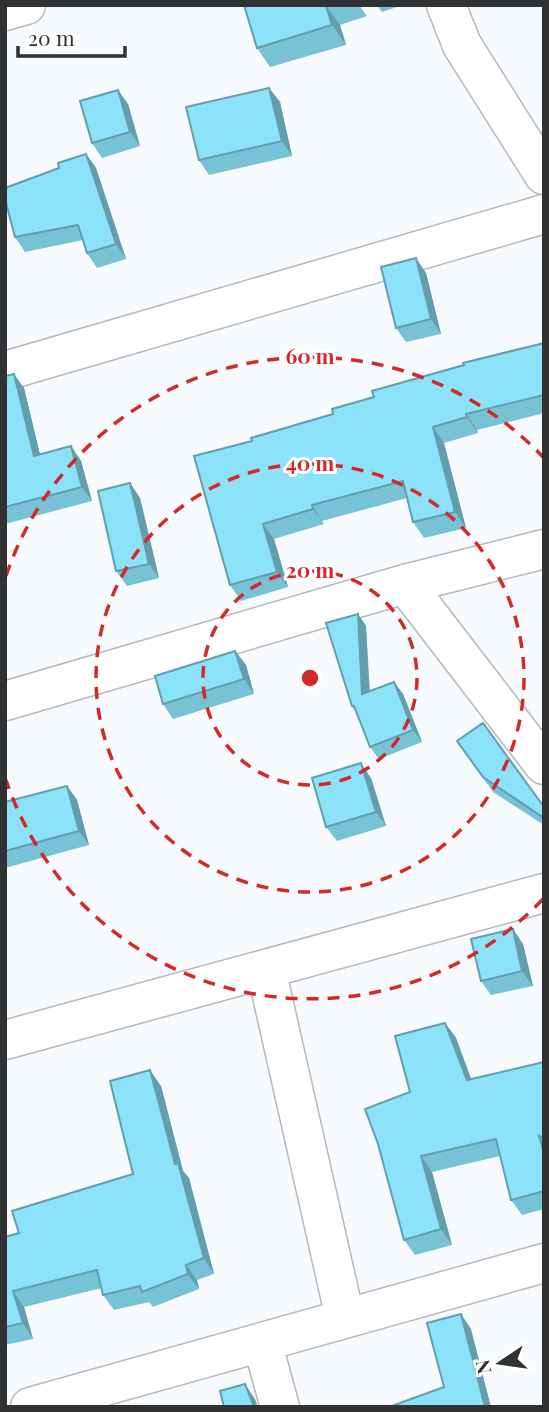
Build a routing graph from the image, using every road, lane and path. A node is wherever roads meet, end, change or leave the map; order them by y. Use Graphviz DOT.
graph roads {
  1 [pos="26,5"];
  2 [pos="446,5"];
  3 [pos="5,11"];
  4 [pos="544,175"];
  5 [pos="544,214"];
  6 [pos="5,371"];
  7 [pos="544,549"];
  8 [pos="405,583"];
  9 [pos="5,701"];
  10 [pos="544,765"];
  11 [pos="544,893"];
  12 [pos="266,969"];
  13 [pos="5,1040"];
  14 [pos="544,1263"];
  15 [pos="345,1318"];
  16 [pos="262,1342"];
  17 [pos="30,1407"];
  18 [pos="280,1407"];
  1 -- 3 [label="street"];
  2 -- 4 [label="street"];
  5 -- 6 [label="street"];
  7 -- 8 [label="street"];
  8 -- 9 [label="street"];
  8 -- 10 [label="street"];
  11 -- 12 [label="street"];
  12 -- 13 [label="street"];
  12 -- 15 [label="street"];
  14 -- 15 [label="street"];
  15 -- 16 [label="street"];
  16 -- 17 [label="street"];
  16 -- 18 [label="street"];
}
